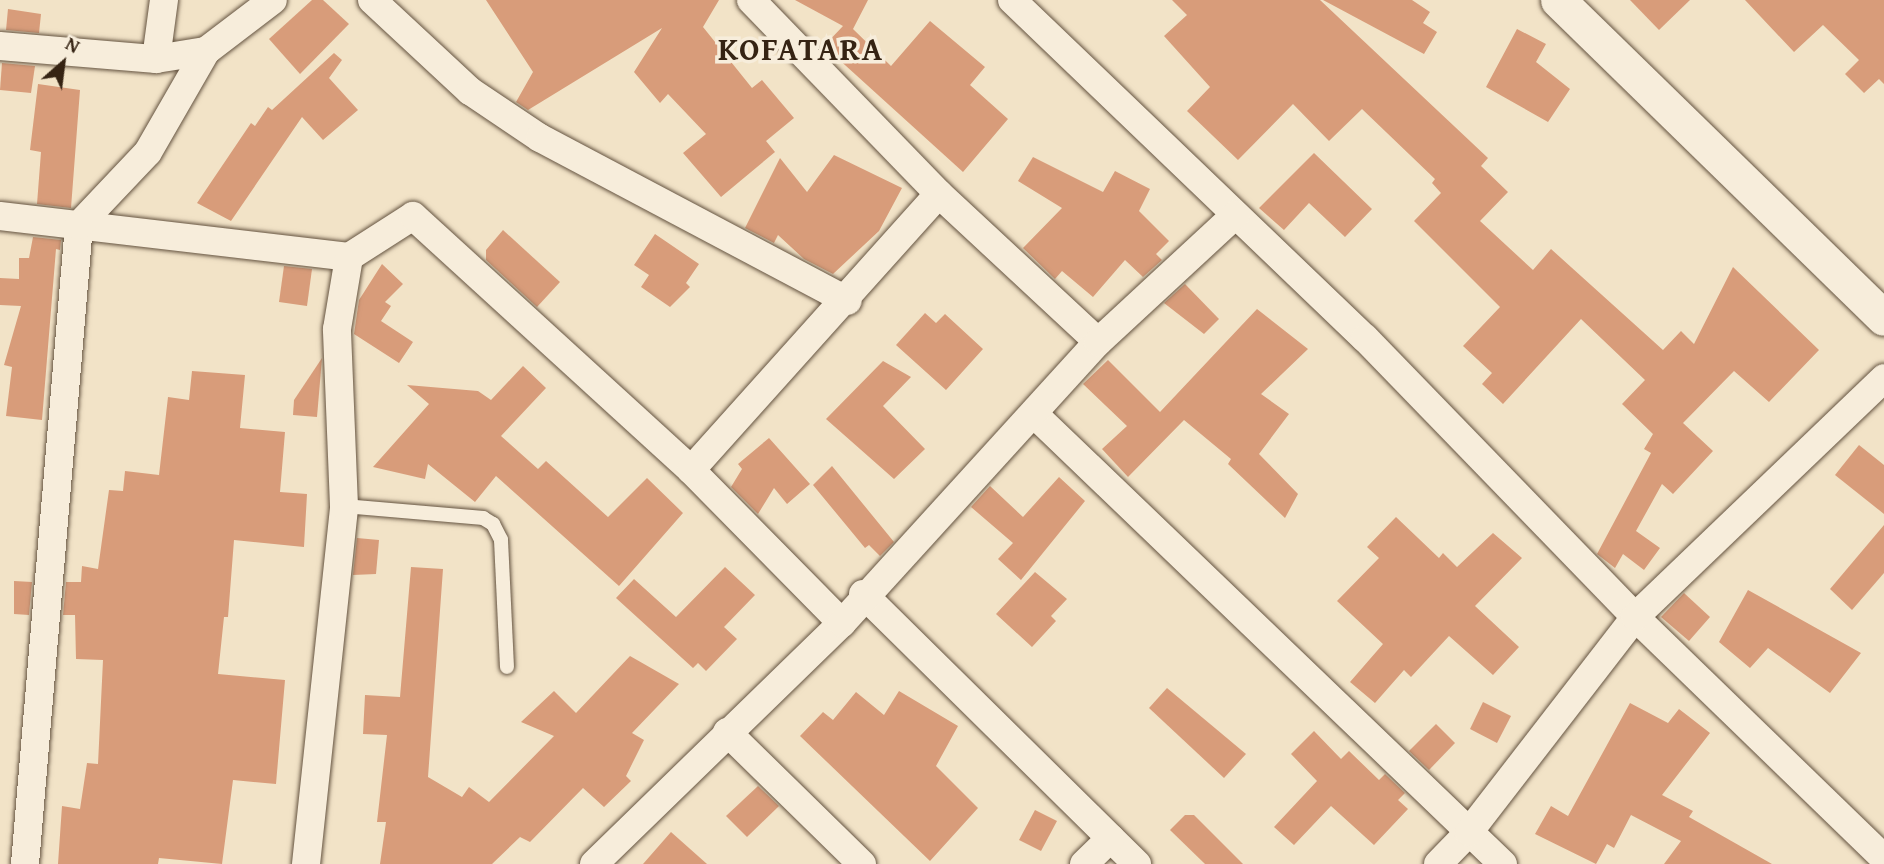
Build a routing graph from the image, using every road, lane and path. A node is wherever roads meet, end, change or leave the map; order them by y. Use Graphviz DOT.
graph roads {
  1 [pos="164,0"];
  2 [pos="273,0"];
  3 [pos="372,0"];
  4 [pos="751,0"];
  5 [pos="1012,0"];
  6 [pos="1558,0"];
  7 [pos="0,46"];
  8 [pos="206,51"];
  9 [pos="156,59"];
  10 [pos="939,194"];
  11 [pos="1235,215"];
  12 [pos="0,216"];
  13 [pos="79,225"];
  14 [pos="349,257"];
  15 [pos="848,301"];
  16 [pos="1884,318"];
  17 [pos="1098,342"];
  18 [pos="1884,379"];
  19 [pos="1034,414"];
  20 [pos="691,470"];
  21 [pos="344,506"];
  22 [pos="863,594"];
  23 [pos="1635,617"];
  24 [pos="842,623"];
  25 [pos="507,667"];
  26 [pos="727,732"];
  27 [pos="1469,832"];
  28 [pos="1111,838"];
  29 [pos="1884,858"];
  30 [pos="25,864"];
  31 [pos="306,864"];
  32 [pos="594,864"];
  33 [pos="862,864"];
  34 [pos="1084,864"];
  35 [pos="1138,864"];
  36 [pos="1438,864"];
  37 [pos="1503,864"];
  1 -- 9 [label="street"];
  2 -- 8 [label="street"];
  3 -- 15 [label="street"];
  4 -- 10 [label="street"];
  5 -- 11 [label="street"];
  6 -- 16 [label="street"];
  7 -- 9 [label="street"];
  8 -- 9 [label="street"];
  8 -- 13 [label="street"];
  10 -- 15 [label="street"];
  10 -- 17 [label="street"];
  11 -- 17 [label="street"];
  11 -- 23 [label="street"];
  12 -- 13 [label="street"];
  13 -- 14 [label="street"];
  13 -- 30 [label="street"];
  14 -- 20 [label="street"];
  14 -- 21 [label="street"];
  15 -- 20 [label="street"];
  17 -- 19 [label="street"];
  18 -- 23 [label="street"];
  19 -- 22 [label="street"];
  19 -- 27 [label="street"];
  20 -- 24 [label="street"];
  21 -- 25 [label="lane"];
  21 -- 31 [label="street"];
  22 -- 24 [label="street"];
  22 -- 28 [label="street"];
  23 -- 27 [label="street"];
  23 -- 29 [label="street"];
  24 -- 26 [label="street"];
  26 -- 32 [label="street"];
  26 -- 33 [label="street"];
  27 -- 36 [label="street"];
  27 -- 37 [label="street"];
  28 -- 34 [label="street"];
  28 -- 35 [label="street"];
}
